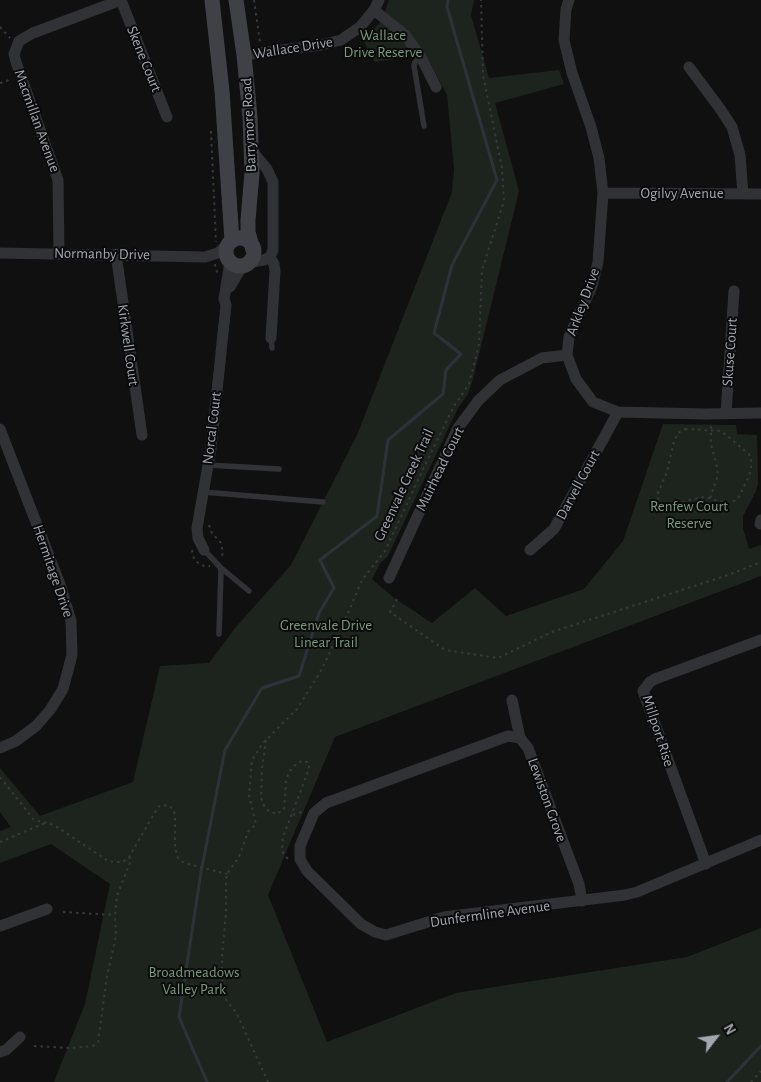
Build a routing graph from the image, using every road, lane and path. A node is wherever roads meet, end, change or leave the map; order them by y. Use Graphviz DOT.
graph roads {
  1 [pos="121,0"];
  2 [pos="212,0"];
  3 [pos="236,0"];
  4 [pos="254,0"];
  5 [pos="481,0"];
  6 [pos="569,0"];
  7 [pos="376,5"];
  8 [pos="0,27"];
  9 [pos="260,44"];
  10 [pos="17,45"];
  11 [pos="244,55"];
  12 [pos="421,57"];
  13 [pos="219,59"];
  14 [pos="689,67"];
  15 [pos="13,78"];
  16 [pos="0,83"];
  17 [pos="436,87"];
  18 [pos="167,117"];
  19 [pos="211,124"];
  20 [pos="424,126"];
  21 [pos="252,151"];
  22 [pos="603,193"];
  23 [pos="743,194"];
  24 [pos="761,194"];
  25 [pos="231,241"];
  26 [pos="0,253"];
  27 [pos="59,253"];
  28 [pos="116,254"];
  29 [pos="270,257"];
  30 [pos="231,260"];
  31 [pos="734,291"];
  32 [pos="271,343"];
  33 [pos="567,355"];
  34 [pos="618,412"];
  35 [pos="761,413"];
  36 [pos="726,414"];
  37 [pos="0,429"];
  38 [pos="710,429"];
  39 [pos="142,435"];
  40 [pos="208,465"];
  41 [pos="279,470"];
  42 [pos="202,492"];
  43 [pos="710,498"];
  44 [pos="323,502"];
  45 [pos="209,521"];
  46 [pos="204,550"];
  47 [pos="530,550"];
  48 [pos="761,562"];
  49 [pos="218,566"];
  50 [pos="389,578"];
  51 [pos="249,591"];
  52 [pos="397,599"];
  53 [pos="219,634"];
  54 [pos="761,640"];
  55 [pos="512,700"];
  56 [pos="520,738"];
  57 [pos="266,740"];
  58 [pos="0,748"];
  59 [pos="0,777"];
  60 [pos="306,812"];
  61 [pos="292,814"];
  62 [pos="45,823"];
  63 [pos="761,840"];
  64 [pos="0,842"];
  65 [pos="129,857"];
  66 [pos="300,859"];
  67 [pos="706,864"];
  68 [pos="227,874"];
  69 [pos="582,901"];
  70 [pos="47,909"];
  71 [pos="63,912"];
  72 [pos="115,915"];
  73 [pos="0,926"];
  74 [pos="20,1037"];
  75 [pos="34,1046"];
  76 [pos="0,1052"];
  77 [pos="761,1071"];
  78 [pos="268,1082"];
  79 [pos="751,1082"];
  1 -- 10 [label="street"];
  1 -- 18 [label="street, Skene Court"];
  2 -- 13 [label="street, Barrymore Road"];
  3 -- 11 [label="street, Barrymore Road"];
  4 -- 9 [label="path"];
  5 -- 57 [label="path, Greenvale Creek Trail"];
  6 -- 22 [label="street, Arkley Drive"];
  7 -- 11 [label="street, Wallace Drive"];
  7 -- 12 [label="street"];
  8 -- 10 [label="path"];
  10 -- 27 [label="street, Macmillan Avenue"];
  11 -- 13 [label="street, Wallace Drive"];
  11 -- 21 [label="street, Barrymore Road"];
  12 -- 17 [label="street"];
  12 -- 20 [label="lane"];
  13 -- 25 [label="street, Barrymore Road"];
  14 -- 23 [label="street"];
  15 -- 16 [label="path"];
  19 -- 30 [label="path"];
  21 -- 29 [label="street"];
  21 -- 30 [label="street, Barrymore Road"];
  22 -- 23 [label="street, Ogilvy Avenue"];
  22 -- 33 [label="street, Arkley Drive"];
  23 -- 24 [label="street, Ogilvy Avenue"];
  25 -- 30 [label="street, Barrymore Road"];
  25 -- 30 [label="street"];
  26 -- 27 [label="street, Normanby Drive"];
  27 -- 28 [label="street, Normanby Drive"];
  28 -- 30 [label="street, Normanby Drive"];
  28 -- 39 [label="street, Kirkwell Court"];
  29 -- 30 [label="street"];
  29 -- 32 [label="street"];
  30 -- 40 [label="street, Norcal Court"];
  31 -- 36 [label="street, Skuse Court"];
  33 -- 34 [label="street, Arkley Drive"];
  33 -- 50 [label="street, Muirhead Court"];
  34 -- 36 [label="street, Arkley Drive"];
  34 -- 47 [label="street, Darvell Court"];
  35 -- 36 [label="street, Arkley Drive"];
  37 -- 58 [label="street, Hermitage Drive"];
  38 -- 43 [label="path"];
  38 -- 43 [label="path"];
  38 -- 43 [label="path"];
  40 -- 41 [label="lane"];
  40 -- 42 [label="street, Norcal Court"];
  42 -- 44 [label="lane"];
  42 -- 46 [label="street, Norcal Court"];
  45 -- 49 [label="path"];
  46 -- 49 [label="lane"];
  48 -- 52 [label="path"];
  49 -- 51 [label="lane"];
  49 -- 53 [label="lane"];
  54 -- 67 [label="street, Millport Rise"];
  55 -- 56 [label="street, Lewiston Grove"];
  56 -- 66 [label="street"];
  56 -- 69 [label="street, Lewiston Grove"];
  57 -- 61 [label="path"];
  57 -- 68 [label="path, Greenvale Creek Trail"];
  59 -- 62 [label="path"];
  60 -- 61 [label="path"];
  61 -- 66 [label="path"];
  62 -- 64 [label="path"];
  62 -- 65 [label="path"];
  63 -- 67 [label="street, Dunfermline Avenue"];
  65 -- 68 [label="path"];
  65 -- 72 [label="path"];
  66 -- 69 [label="street, Dunfermline Avenue"];
  67 -- 69 [label="street, Dunfermline Avenue"];
  68 -- 78 [label="path"];
  70 -- 73 [label="street"];
  71 -- 72 [label="path"];
  72 -- 75 [label="path"];
  74 -- 76 [label="street"];
  77 -- 79 [label="path"];
}
